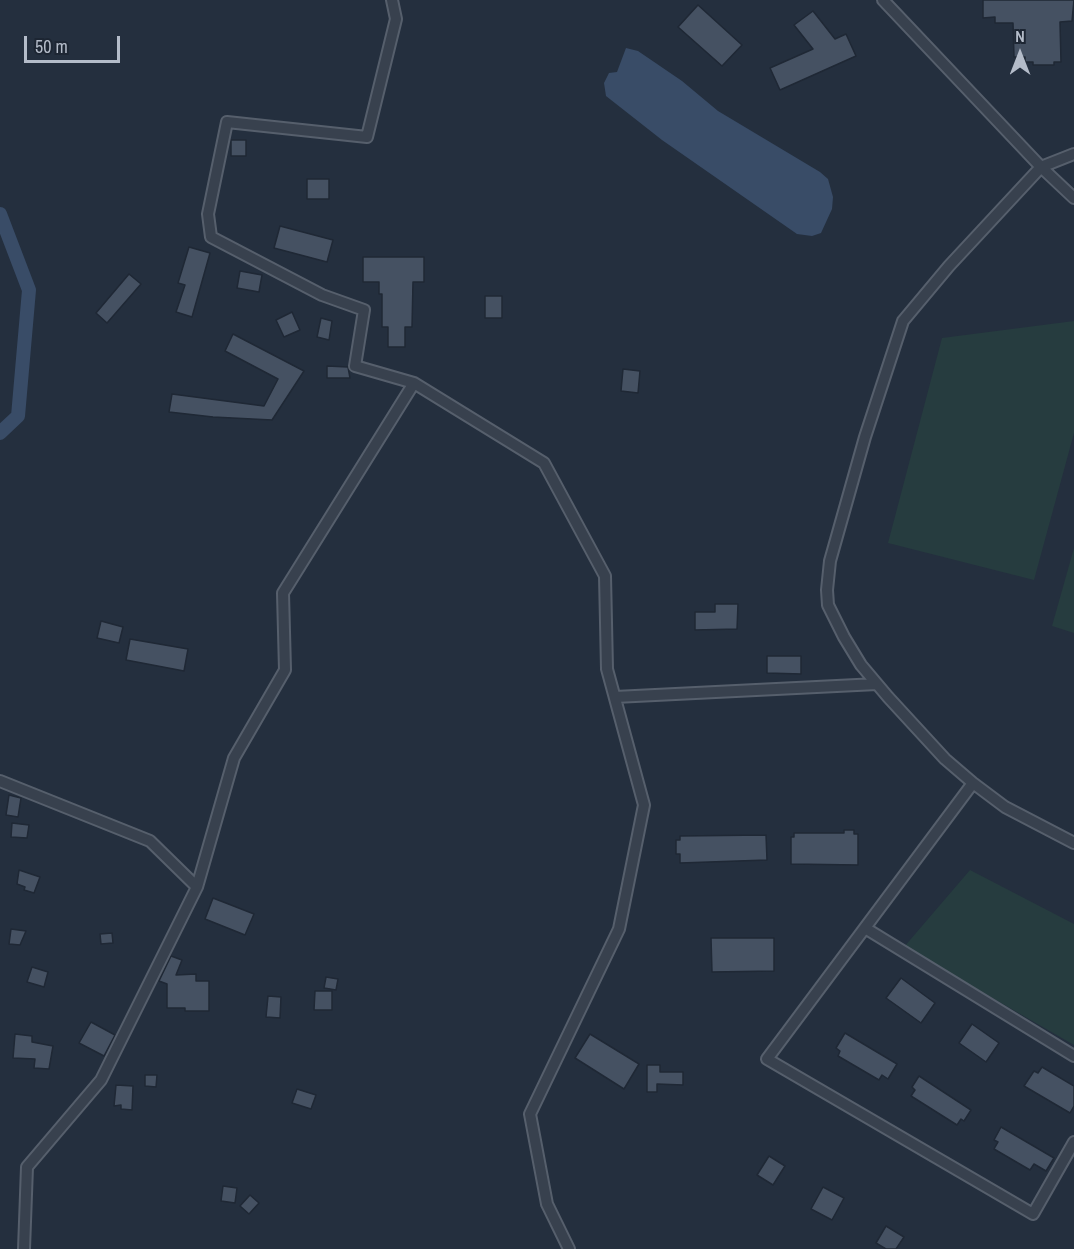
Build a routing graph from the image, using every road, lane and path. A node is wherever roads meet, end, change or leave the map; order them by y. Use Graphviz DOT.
graph roads {
  1 [pos="392,0"];
  2 [pos="884,0"];
  3 [pos="1074,154"];
  4 [pos="1041,167"];
  5 [pos="1074,198"];
  6 [pos="414,383"];
  7 [pos="877,684"];
  8 [pos="615,697"];
  9 [pos="0,781"];
  10 [pos="973,783"];
  11 [pos="1074,843"];
  12 [pos="197,887"];
  13 [pos="865,928"];
  14 [pos="1074,1056"];
  15 [pos="1074,1142"];
  16 [pos="24,1249"];
  17 [pos="569,1249"];
  1 -- 6 [label="street"];
  2 -- 4 [label="street"];
  3 -- 4 [label="street"];
  4 -- 5 [label="street"];
  4 -- 7 [label="street"];
  6 -- 8 [label="street"];
  6 -- 12 [label="street"];
  7 -- 8 [label="street"];
  7 -- 10 [label="street"];
  8 -- 17 [label="street"];
  9 -- 12 [label="street"];
  10 -- 11 [label="street"];
  10 -- 13 [label="street"];
  12 -- 16 [label="street"];
  13 -- 14 [label="street"];
  13 -- 15 [label="street"];
}
